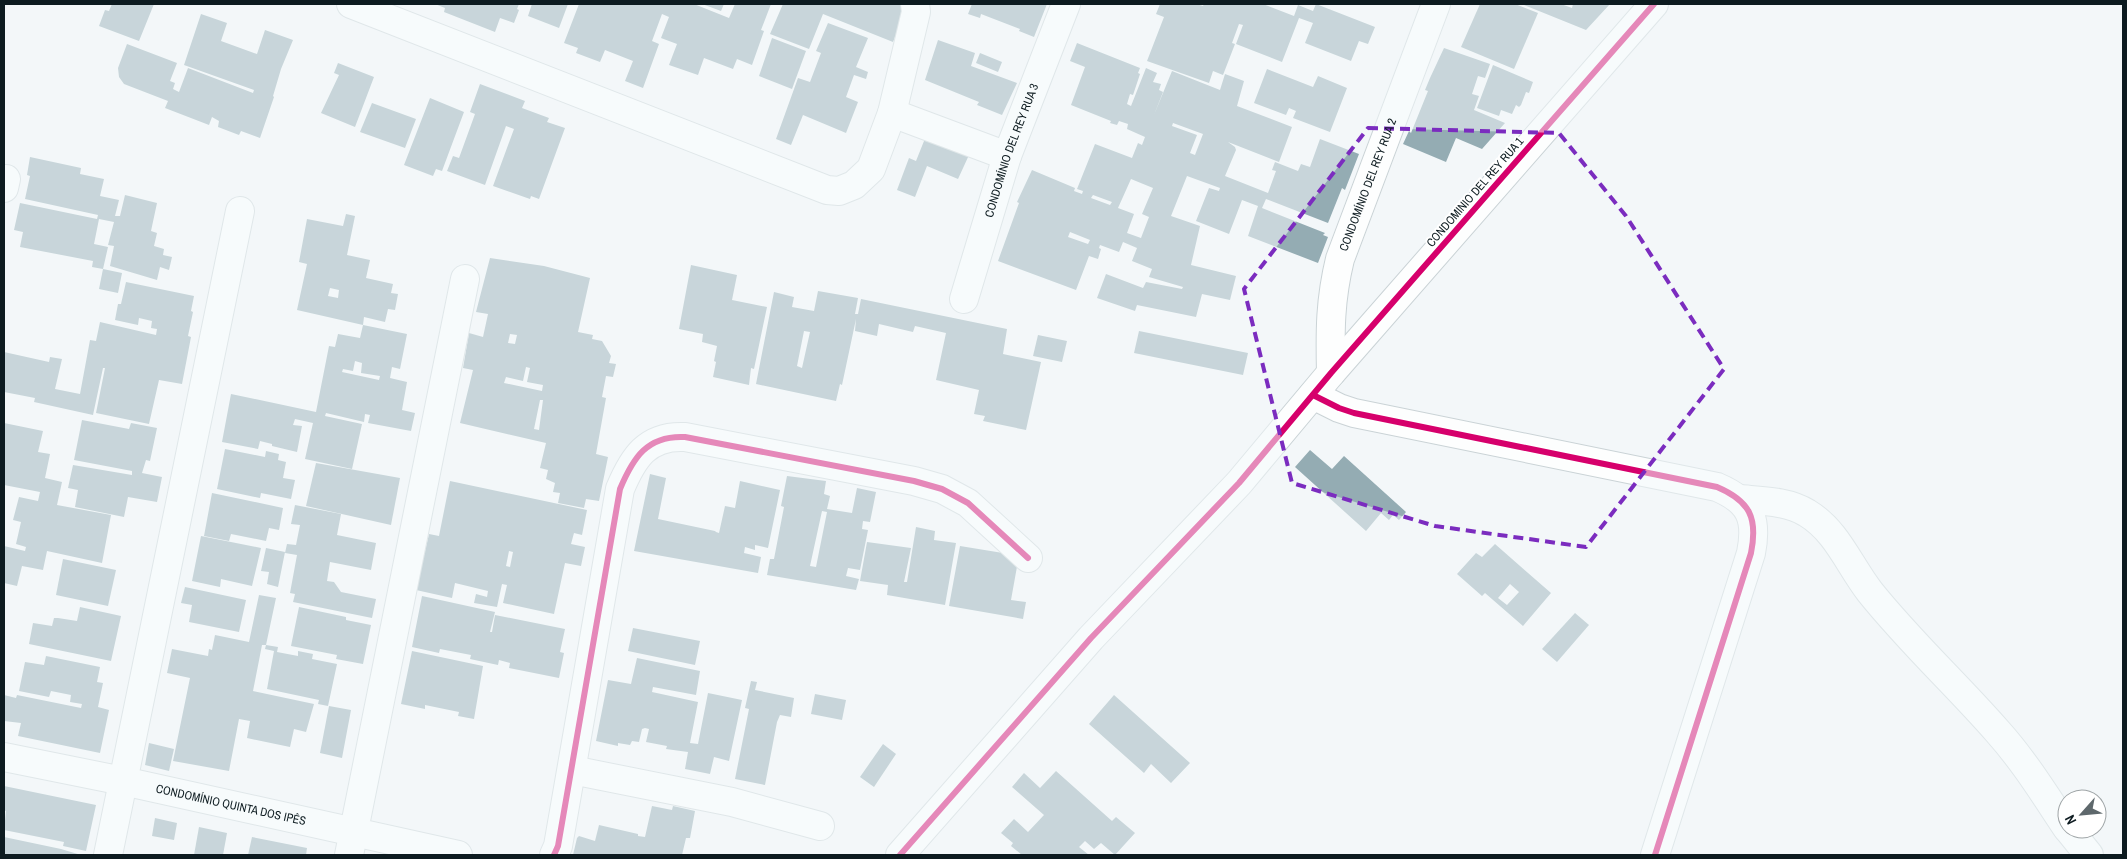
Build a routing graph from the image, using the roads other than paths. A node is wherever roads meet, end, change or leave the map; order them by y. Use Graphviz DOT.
graph roads {
  1 [pos="351,4"];
  2 [pos="915,4"];
  3 [pos="1066,4"];
  4 [pos="1436,4"];
  5 [pos="1654,4"];
  6 [pos="892,113"];
  7 [pos="1007,156"];
  8 [pos="240,211"];
  9 [pos="465,279"];
  10 [pos="964,300"];
  11 [pos="1331,373"];
  12 [pos="1313,395"];
  13 [pos="1740,499"];
  14 [pos="1028,558"];
  15 [pos="4,757"];
  16 [pos="572,770"];
  17 [pos="123,781"];
  18 [pos="2057,813"];
  19 [pos="820,826"];
  20 [pos="2076,839"];
  21 [pos="352,844"];
  22 [pos="108,855"];
  23 [pos="458,855"];
  24 [pos="554,855"];
  25 [pos="900,855"];
  26 [pos="1655,855"];
  27 [pos="2089,855"];
  1 -- 6 [label="street"];
  2 -- 6 [label="street"];
  3 -- 7 [label="street, CONDOMÍNIO DEL REY RUA 3"];
  4 -- 11 [label="street, CONDOMÍNIO DEL REY RUA 2"];
  5 -- 11 [label="street, CONDOMINIO DEL REY RUA 1"];
  6 -- 7 [label="street"];
  7 -- 10 [label="street, CONDOMÍNIO DEL REY RUA 3"];
  8 -- 17 [label="street"];
  9 -- 21 [label="street"];
  11 -- 12 [label="street, CONDOMINIO DEL REY RUA 1"];
  12 -- 13 [label="street"];
  12 -- 25 [label="street, CONDOMINIO DEL REY RUA 1"];
  13 -- 18 [label="street"];
  13 -- 26 [label="street"];
  14 -- 16 [label="street"];
  15 -- 17 [label="street, CONDOMÍNIO QUINTA DOS IPÊS"];
  16 -- 19 [label="street"];
  16 -- 24 [label="street"];
  17 -- 21 [label="street, CONDOMÍNIO QUINTA DOS IPÊS"];
  17 -- 22 [label="street"];
  20 -- 27 [label="street"];
  21 -- 23 [label="street, CONDOMÍNIO QUINTA DOS IPÊS"];
}
